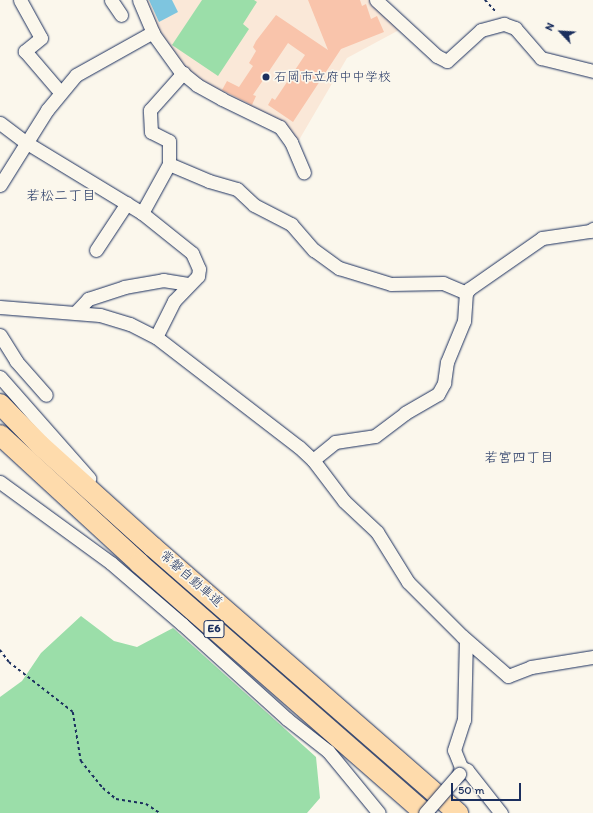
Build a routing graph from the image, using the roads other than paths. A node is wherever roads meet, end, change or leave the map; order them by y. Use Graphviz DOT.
graph roads {
  1 [pos="20,0"];
  2 [pos="111,0"];
  3 [pos="139,0"];
  4 [pos="376,0"];
  5 [pos="121,16"];
  6 [pos="153,32"];
  7 [pos="593,71"];
  8 [pos="183,73"];
  9 [pos="60,92"];
  10 [pos="0,122"];
  11 [pos="27,143"];
  12 [pos="169,164"];
  13 [pos="304,172"];
  14 [pos="0,186"];
  15 [pos="127,204"];
  16 [pos="142,213"];
  17 [pos="593,229"];
  18 [pos="96,250"];
  19 [pos="188,284"];
  20 [pos="466,293"];
  21 [pos="0,307"];
  22 [pos="76,312"];
  23 [pos="0,334"];
  24 [pos="156,337"];
  25 [pos="0,377"];
  26 [pos="46,394"];
  27 [pos="0,404"];
  28 [pos="2,438"];
  29 [pos="313,460"];
  30 [pos="2,487"];
  31 [pos="153,547"];
  32 [pos="466,640"];
  33 [pos="593,657"];
  34 [pos="460,771"];
  35 [pos="379,813"];
  36 [pos="425,813"];
  37 [pos="458,813"];
  38 [pos="502,813"];
  1 -- 9 [label="street"];
  2 -- 5 [label="street"];
  3 -- 6 [label="street"];
  4 -- 7 [label="street"];
  6 -- 8 [label="street"];
  6 -- 9 [label="street"];
  8 -- 12 [label="street"];
  8 -- 13 [label="street"];
  9 -- 11 [label="street"];
  10 -- 11 [label="street"];
  11 -- 14 [label="street"];
  11 -- 15 [label="street"];
  12 -- 16 [label="street"];
  12 -- 20 [label="street"];
  15 -- 16 [label="street"];
  15 -- 18 [label="street"];
  16 -- 19 [label="street"];
  17 -- 20 [label="street"];
  19 -- 22 [label="street"];
  19 -- 24 [label="street"];
  20 -- 29 [label="street"];
  21 -- 22 [label="street"];
  22 -- 24 [label="street"];
  23 -- 26 [label="street"];
  24 -- 29 [label="street"];
  25 -- 31 [label="street"];
  27 -- 31 [label="highway, 常磐自動車道 / E6"];
  28 -- 36 [label="highway, 常磐自動車道 / E6"];
  29 -- 32 [label="street"];
  30 -- 35 [label="street"];
  31 -- 37 [label="highway, 常磐自動車道 / E6"];
  32 -- 33 [label="street"];
  32 -- 34 [label="street"];
  34 -- 36 [label="street, bridge"];
  34 -- 38 [label="street"];
}
